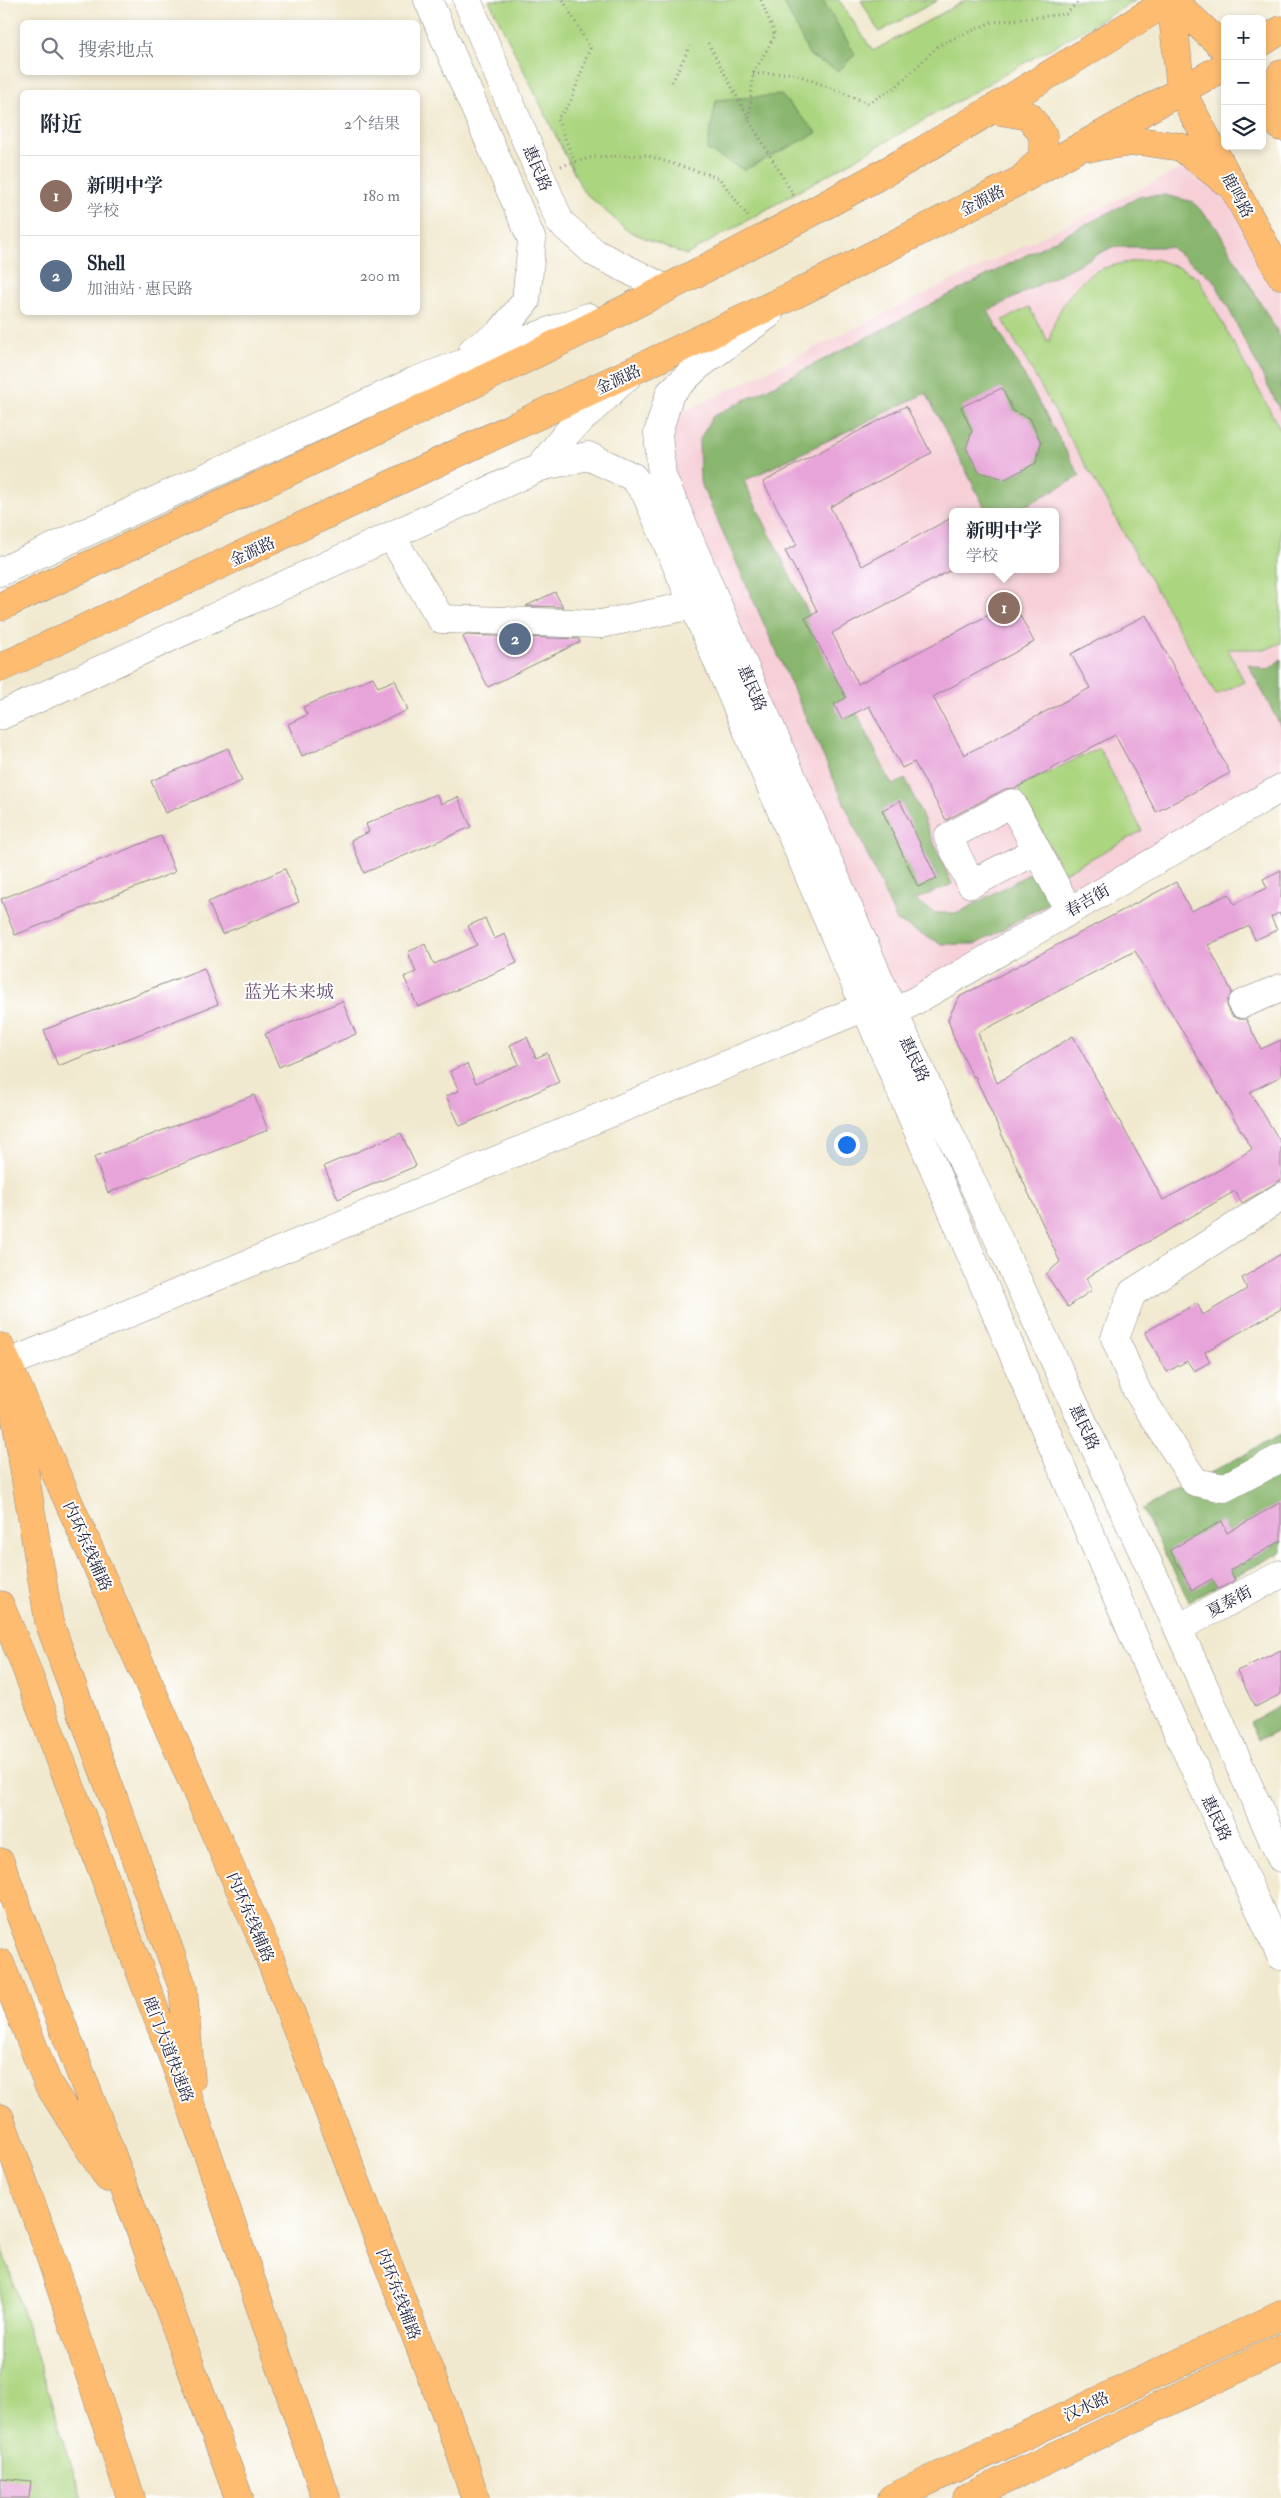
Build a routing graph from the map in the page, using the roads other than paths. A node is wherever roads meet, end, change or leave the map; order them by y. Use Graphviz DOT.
graph roads {
  1 [pos="428,0"];
  2 [pos="467,0"];
  3 [pos="1171,0"];
  4 [pos="1281,30"];
  5 [pos="1266,39"];
  6 [pos="1221,45"];
  7 [pos="1221,68"];
  8 [pos="1281,74"];
  9 [pos="1180,91"];
  10 [pos="994,110"];
  11 [pos="1266,120"];
  12 [pos="1281,126"];
  13 [pos="1078,148"];
  14 [pos="1281,149"];
  15 [pos="1021,180"];
  16 [pos="1235,189"];
  17 [pos="1281,275"];
  18 [pos="664,288"];
  19 [pos="794,296"];
  20 [pos="630,374"];
  21 [pos="429,376"];
  22 [pos="540,468"];
  23 [pos="390,536"];
  24 [pos="0,572"];
  25 [pos="693,605"];
  26 [pos="0,608"];
  27 [pos="0,668"];
  28 [pos="0,716"];
  29 [pos="1281,788"];
  30 [pos="1036,851"];
  31 [pos="1069,911"];
  32 [pos="1281,988"];
  33 [pos="1242,1004"];
  34 [pos="865,1007"];
  35 [pos="894,1013"];
  36 [pos="1281,1197"];
  37 [pos="4,1356"];
  38 [pos="1281,1458"];
  39 [pos="1281,1574"];
  40 [pos="0,1605"];
  41 [pos="1178,1628"];
  42 [pos="1281,1858"];
  43 [pos="0,1862"];
  44 [pos="1281,1956"];
  45 [pos="0,1963"];
  46 [pos="194,2114"];
  47 [pos="0,2118"];
  48 [pos="140,2229"];
  49 [pos="1281,2315"];
  50 [pos="1281,2348"];
  51 [pos="131,2498"];
  52 [pos="239,2498"];
  53 [pos="326,2498"];
  54 [pos="475,2498"];
  55 [pos="892,2498"];
  56 [pos="967,2498"];
  1 -- 21 [label="street"];
  2 -- 18 [label="street, 惠民路"];
  3 -- 6 [label="main road"];
  3 -- 9 [label="main road, 鹿鸣路"];
  3 -- 10 [label="main road"];
  4 -- 5 [label="main road"];
  7 -- 9 [label="main road, 金源路"];
  8 -- 12 [label="main road"];
  9 -- 13 [label="main road, 金源路"];
  9 -- 16 [label="main road, 鹿鸣路"];
  10 -- 15 [label="main road"];
  10 -- 18 [label="main road"];
  11 -- 14 [label="main road"];
  13 -- 15 [label="main road, 金源路"];
  13 -- 16 [label="main road"];
  15 -- 19 [label="main road, 金源路"];
  16 -- 17 [label="main road, 鹿鸣路"];
  18 -- 21 [label="street"];
  18 -- 26 [label="main road"];
  19 -- 20 [label="main road, 金源路"];
  19 -- 35 [label="street, 惠民路"];
  20 -- 22 [label="street"];
  20 -- 27 [label="main road, 金源路"];
  21 -- 24 [label="street"];
  22 -- 23 [label="street, 惠民路"];
  22 -- 25 [label="street, 惠民路"];
  23 -- 25 [label="street"];
  23 -- 28 [label="street, 惠民路"];
  25 -- 34 [label="street, 惠民路"];
  29 -- 31 [label="street, 春吉街"];
  30 -- 31 [label="street"];
  31 -- 35 [label="street, 春吉街"];
  32 -- 33 [label="street"];
  34 -- 37 [label="street"];
  34 -- 44 [label="street, 惠民路"];
  35 -- 41 [label="street, 惠民路"];
  36 -- 38 [label="street"];
  37 -- 46 [label="main road"];
  37 -- 54 [label="main road, 内环东线辅路"];
  39 -- 41 [label="street, 夏泰街"];
  40 -- 46 [label="main road, 鹿门大道快速路"];
  41 -- 42 [label="street, 惠民路"];
  43 -- 48 [label="main road"];
  45 -- 48 [label="main road"];
  46 -- 53 [label="main road, 鹿门大道快速路"];
  47 -- 51 [label="main road"];
  48 -- 52 [label="main road"];
  49 -- 55 [label="main road, 汉水路"];
  50 -- 56 [label="main road, 汉水路"];
}
